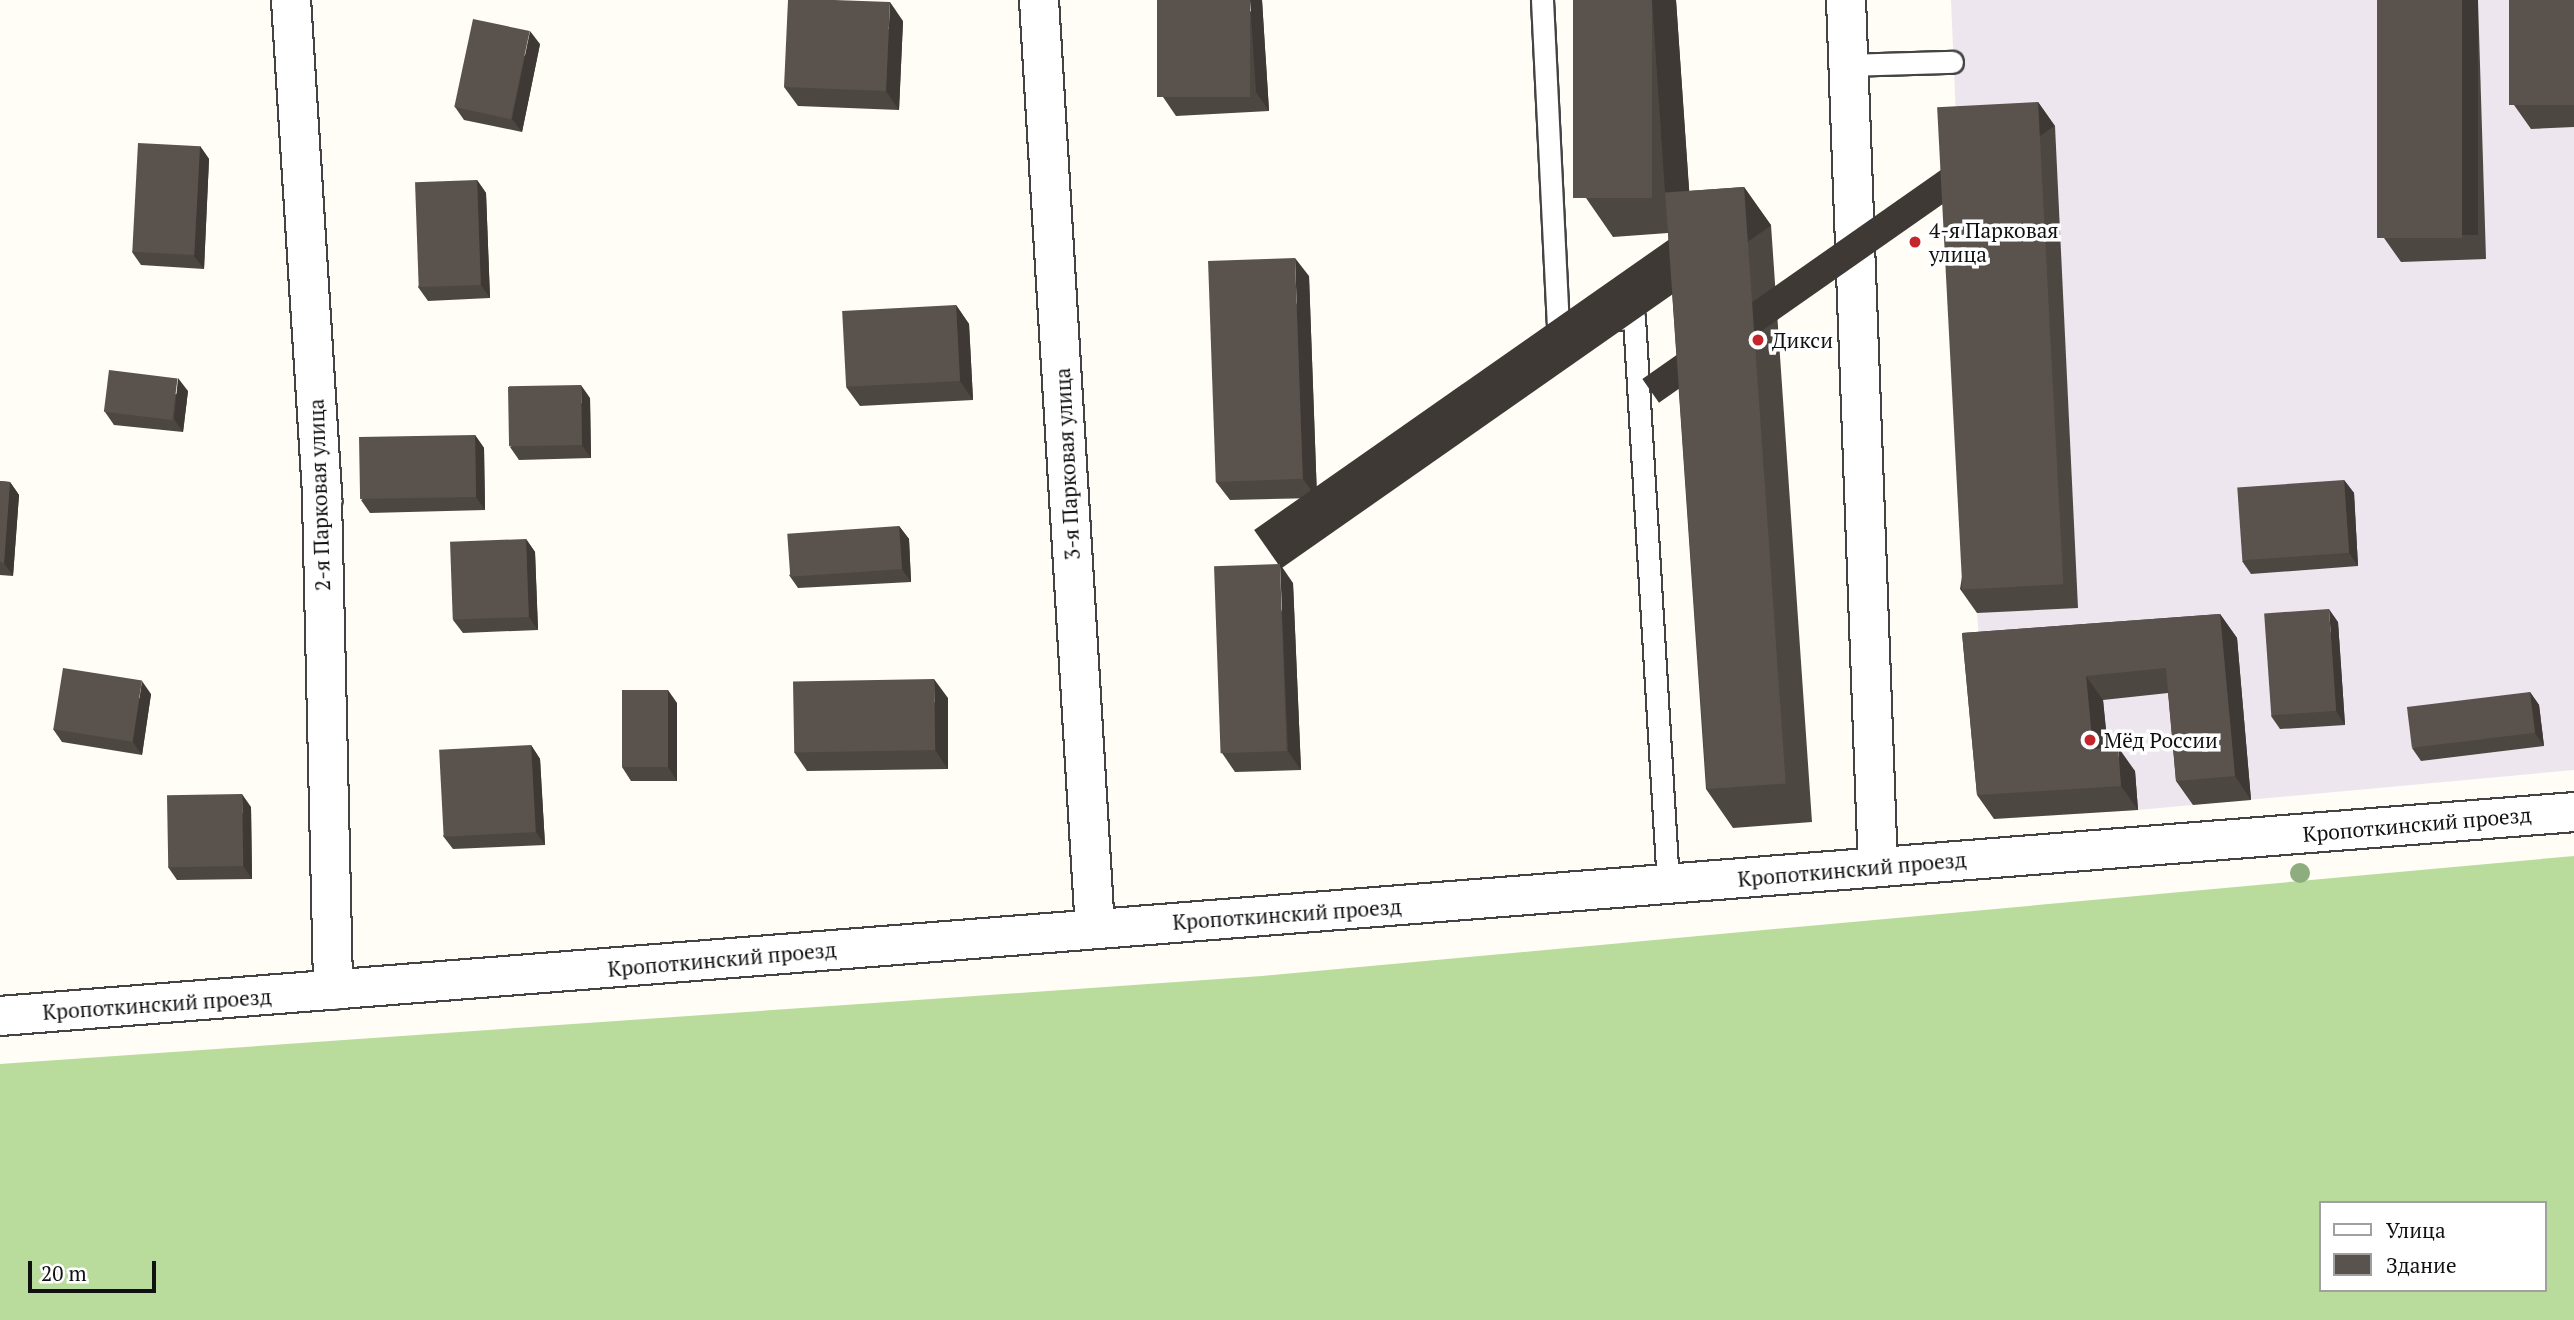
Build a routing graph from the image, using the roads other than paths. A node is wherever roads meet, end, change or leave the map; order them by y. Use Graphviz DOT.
graph roads {
  1 [pos="291,0"];
  2 [pos="1039,0"];
  3 [pos="1542,0"];
  4 [pos="1846,0"];
  5 [pos="1952,62"];
  6 [pos="1848,65"];
  7 [pos="2574,812"];
  8 [pos="1878,867"];
  9 [pos="1668,884"];
  10 [pos="1096,929"];
  11 [pos="333,990"];
  12 [pos="0,1016"];
  1 -- 11 [label="street, 2-я Парковая улица"];
  2 -- 10 [label="street, 3-я Парковая улица"];
  3 -- 9 [label="lane"];
  4 -- 6 [label="street"];
  5 -- 6 [label="lane"];
  6 -- 8 [label="street"];
  7 -- 8 [label="street, Кропоткинский проезд"];
  8 -- 9 [label="street, Кропоткинский проезд"];
  9 -- 10 [label="street, Кропоткинский проезд"];
  10 -- 11 [label="street, Кропоткинский проезд"];
  11 -- 12 [label="street, Кропоткинский проезд"];
}
